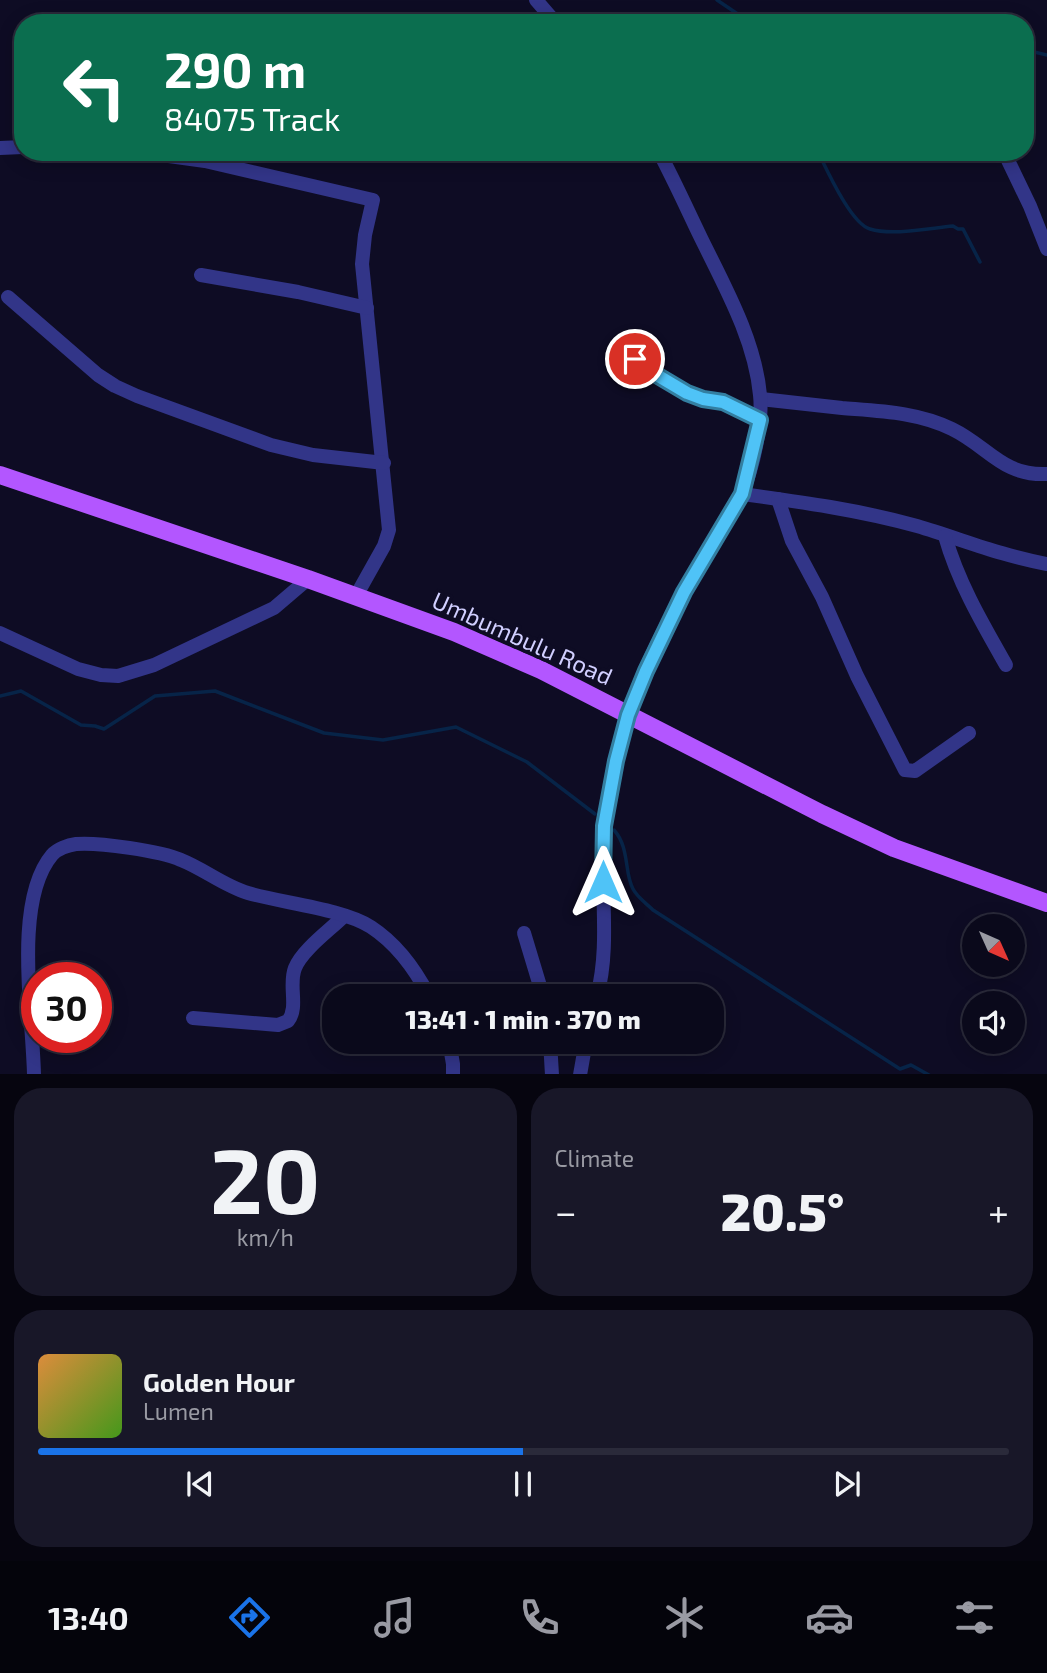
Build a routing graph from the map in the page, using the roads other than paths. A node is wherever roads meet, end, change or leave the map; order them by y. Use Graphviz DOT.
graph roads {
  1 [pos="536,0"];
  2 [pos="548,14"];
  3 [pos="205,161"];
  4 [pos="662,161"];
  5 [pos="1008,161"];
  6 [pos="1047,248"];
  7 [pos="201,275"];
  8 [pos="8,296"];
  9 [pos="367,308"];
  10 [pos="635,359"];
  11 [pos="761,399"];
  12 [pos="760,420"];
  13 [pos="384,463"];
  14 [pos="1047,474"];
  15 [pos="0,475"];
  16 [pos="742,494"];
  17 [pos="778,499"];
  18 [pos="945,536"];
  19 [pos="1047,564"];
  20 [pos="308,579"];
  21 [pos="356,596"];
  22 [pos="0,633"];
  23 [pos="1006,665"];
  24 [pos="628,715"];
  25 [pos="969,733"];
  26 [pos="1047,903"];
  27 [pos="344,916"];
  28 [pos="524,933"];
  29 [pos="422,984"];
  30 [pos="539,984"];
  31 [pos="600,984"];
  32 [pos="193,1018"];
  33 [pos="451,1054"];
  34 [pos="551,1054"];
  35 [pos="584,1054"];
  36 [pos="34,1074"];
  37 [pos="453,1074"];
  38 [pos="552,1074"];
  39 [pos="580,1074"];
  1 -- 2 [label="street"];
  3 -- 9 [label="street"];
  4 -- 11 [label="street"];
  5 -- 6 [label="street"];
  7 -- 9 [label="street"];
  8 -- 13 [label="street"];
  9 -- 13 [label="street"];
  10 -- 12 [label="street"];
  11 -- 12 [label="street"];
  11 -- 14 [label="street"];
  12 -- 16 [label="street"];
  13 -- 21 [label="street"];
  15 -- 20 [label="main road, Umbumbulu Road"];
  16 -- 17 [label="street"];
  16 -- 24 [label="street"];
  17 -- 18 [label="street"];
  17 -- 25 [label="street"];
  18 -- 19 [label="street"];
  18 -- 23 [label="street"];
  20 -- 21 [label="main road, Umbumbulu Road"];
  20 -- 22 [label="street"];
  21 -- 24 [label="main road, Umbumbulu Road"];
  24 -- 26 [label="main road, Umbumbulu Road"];
  24 -- 31 [label="street"];
  27 -- 29 [label="street"];
  27 -- 32 [label="street"];
  27 -- 36 [label="street"];
  28 -- 30 [label="street"];
  33 -- 37 [label="street"];
  34 -- 38 [label="street"];
  35 -- 39 [label="street"];
}
